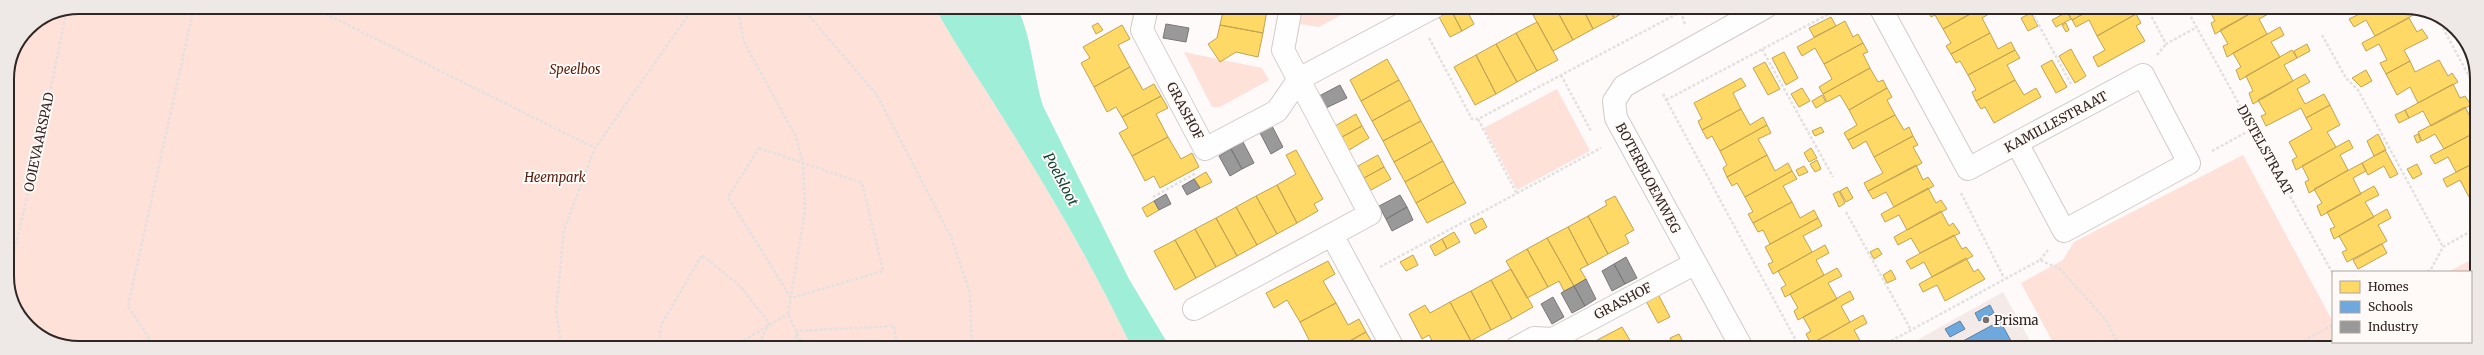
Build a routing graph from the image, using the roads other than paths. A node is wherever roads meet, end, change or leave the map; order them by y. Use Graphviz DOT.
graph roads {
  1 [pos="1145,14"];
  2 [pos="1290,14"];
  3 [pos="1419,14"];
  4 [pos="1753,14"];
  5 [pos="1883,14"];
  6 [pos="1299,79"];
  7 [pos="2017,143"];
  8 [pos="1332,235"];
  9 [pos="1694,264"];
  10 [pos="1194,309"];
  11 [pos="1389,341"];
  12 [pos="1529,341"];
  13 [pos="1547,341"];
  14 [pos="1559,341"];
  15 [pos="1738,341"];
  1 -- 6 [label="street, GRASHOF"];
  2 -- 6 [label="street"];
  3 -- 6 [label="street, GRASHOF"];
  4 -- 9 [label="street, BOTERBLOEMWEG"];
  5 -- 7 [label="street, KAMILLESTRAAT"];
  6 -- 8 [label="street"];
  7 -- 7 [label="street, KAMILLESTRAAT"];
  8 -- 10 [label="street"];
  8 -- 11 [label="street"];
  9 -- 14 [label="street, GRASHOF"];
  9 -- 15 [label="street, BOTERBLOEMWEG"];
  12 -- 13 [label="street, GRASHOF"];
}
